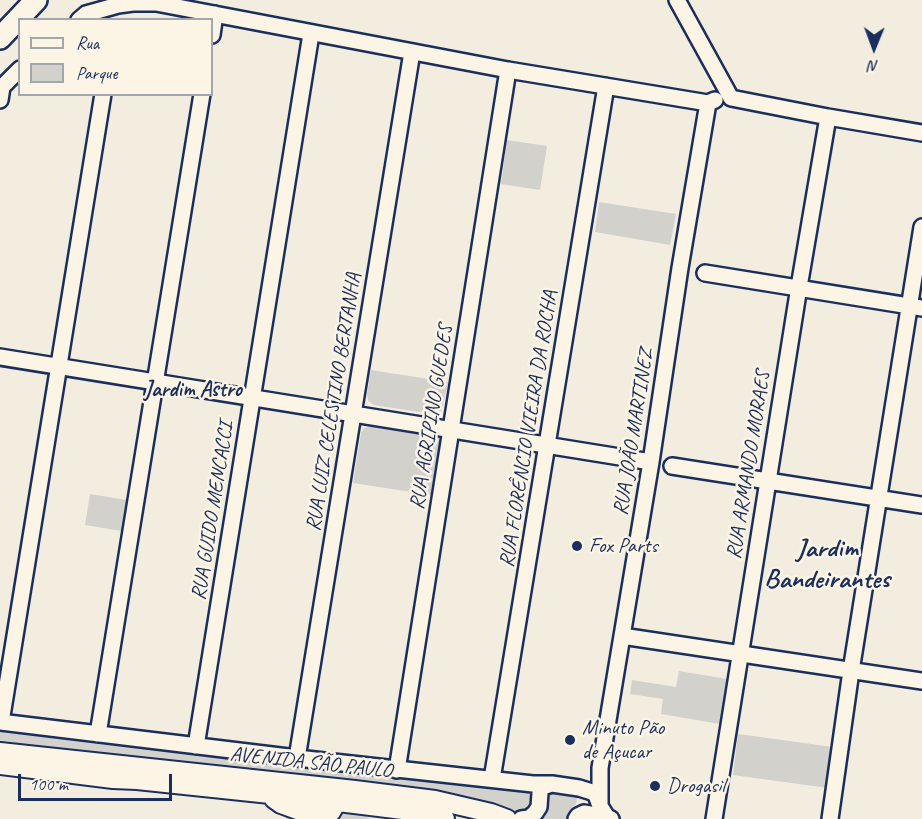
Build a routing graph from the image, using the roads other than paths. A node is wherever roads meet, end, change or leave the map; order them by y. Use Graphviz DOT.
graph roads {
  1 [pos="36,0"];
  2 [pos="53,0"];
  3 [pos="677,0"];
  4 [pos="117,12"];
  5 [pos="215,14"];
  6 [pos="19,18"];
  7 [pos="34,18"];
  8 [pos="81,18"];
  9 [pos="18,19"];
  10 [pos="213,28"];
  11 [pos="18,33"];
  12 [pos="311,33"];
  13 [pos="0,38"];
  14 [pos="0,48"];
  15 [pos="412,52"];
  16 [pos="508,70"];
  17 [pos="18,71"];
  18 [pos="606,86"];
  19 [pos="103,96"];
  20 [pos="202,96"];
  21 [pos="0,100"];
  22 [pos="828,117"];
  23 [pos="922,134"];
  24 [pos="922,227"];
  25 [pos="705,273"];
  26 [pos="799,287"];
  27 [pos="916,307"];
  28 [pos="0,357"];
  29 [pos="59,367"];
  30 [pos="155,383"];
  31 [pos="252,398"];
  32 [pos="353,415"];
  33 [pos="451,430"];
  34 [pos="547,446"];
  35 [pos="651,462"];
  36 [pos="672,466"];
  37 [pos="768,480"];
  38 [pos="880,499"];
  39 [pos="922,505"];
  40 [pos="622,636"];
  41 [pos="740,655"];
  42 [pos="851,670"];
  43 [pos="922,681"];
  44 [pos="0,722"];
  45 [pos="98,734"];
  46 [pos="196,746"];
  47 [pos="0,752"];
  48 [pos="297,758"];
  49 [pos="0,765"];
  50 [pos="600,768"];
  51 [pos="397,770"];
  52 [pos="492,779"];
  53 [pos="542,787"];
  54 [pos="597,803"];
  55 [pos="499,816"];
  56 [pos="577,818"];
  57 [pos="445,819"];
  58 [pos="520,819"];
  59 [pos="714,819"];
  60 [pos="830,819"];
  1 -- 6 [label="highway"];
  2 -- 7 [label="highway"];
  3 -- 22 [label="street"];
  4 -- 5 [label="street"];
  4 -- 8 [label="street"];
  5 -- 10 [label="street"];
  5 -- 12 [label="street"];
  9 -- 13 [label="highway"];
  11 -- 14 [label="highway"];
  12 -- 15 [label="street"];
  12 -- 31 [label="street, RUA GUIDO MENCACCI"];
  15 -- 16 [label="street"];
  15 -- 32 [label="street, RUA LUIZ CELESTINO BERTANHA"];
  16 -- 18 [label="street"];
  16 -- 33 [label="street, RUA AGRIPINO GUEDES"];
  17 -- 21 [label="street"];
  18 -- 34 [label="street, RUA FLORÊNCIO VIEIRA DA ROCHA"];
  18 -- 35 [label="street, RUA JOÃO MARTINEZ"];
  19 -- 29 [label="street"];
  20 -- 30 [label="street"];
  22 -- 23 [label="street"];
  22 -- 26 [label="street, RUA ARMANDO MORAES"];
  24 -- 27 [label="street"];
  25 -- 26 [label="street"];
  26 -- 27 [label="street"];
  26 -- 37 [label="street, RUA ARMANDO MORAES"];
  27 -- 38 [label="street"];
  28 -- 29 [label="street"];
  29 -- 30 [label="street"];
  29 -- 44 [label="street"];
  30 -- 31 [label="street"];
  30 -- 45 [label="street"];
  31 -- 32 [label="street"];
  31 -- 46 [label="street, RUA GUIDO MENCACCI"];
  32 -- 33 [label="street"];
  32 -- 48 [label="street, RUA LUIZ CELESTINO BERTANHA"];
  33 -- 34 [label="street"];
  33 -- 51 [label="street, RUA AGRIPINO GUEDES"];
  34 -- 35 [label="street"];
  34 -- 52 [label="street, RUA FLORÊNCIO VIEIRA DA ROCHA"];
  35 -- 40 [label="street, RUA JOÃO MARTINEZ"];
  36 -- 37 [label="street"];
  37 -- 38 [label="street"];
  37 -- 41 [label="street, RUA ARMANDO MORAES"];
  38 -- 39 [label="street"];
  38 -- 42 [label="street"];
  40 -- 41 [label="street"];
  40 -- 50 [label="street, RUA JOÃO MARTINEZ"];
  41 -- 42 [label="street"];
  41 -- 59 [label="street, RUA ARMANDO MORAES"];
  42 -- 43 [label="street"];
  42 -- 60 [label="street"];
  44 -- 45 [label="street"];
  45 -- 46 [label="street"];
  46 -- 48 [label="street"];
  47 -- 55 [label="main road, AVENIDA SÃO PAULO"];
  48 -- 51 [label="street"];
  49 -- 57 [label="main road, AVENIDA SÃO PAULO"];
  50 -- 54 [label="street, RUA JOÃO MARTINEZ"];
  50 -- 54 [label="street"];
  51 -- 52 [label="street"];
  52 -- 53 [label="street"];
  53 -- 54 [label="street"];
  53 -- 58 [label="street"];
  54 -- 56 [label="street"];
  54 -- 56 [label="street"];
  55 -- 58 [label="street"];
}
